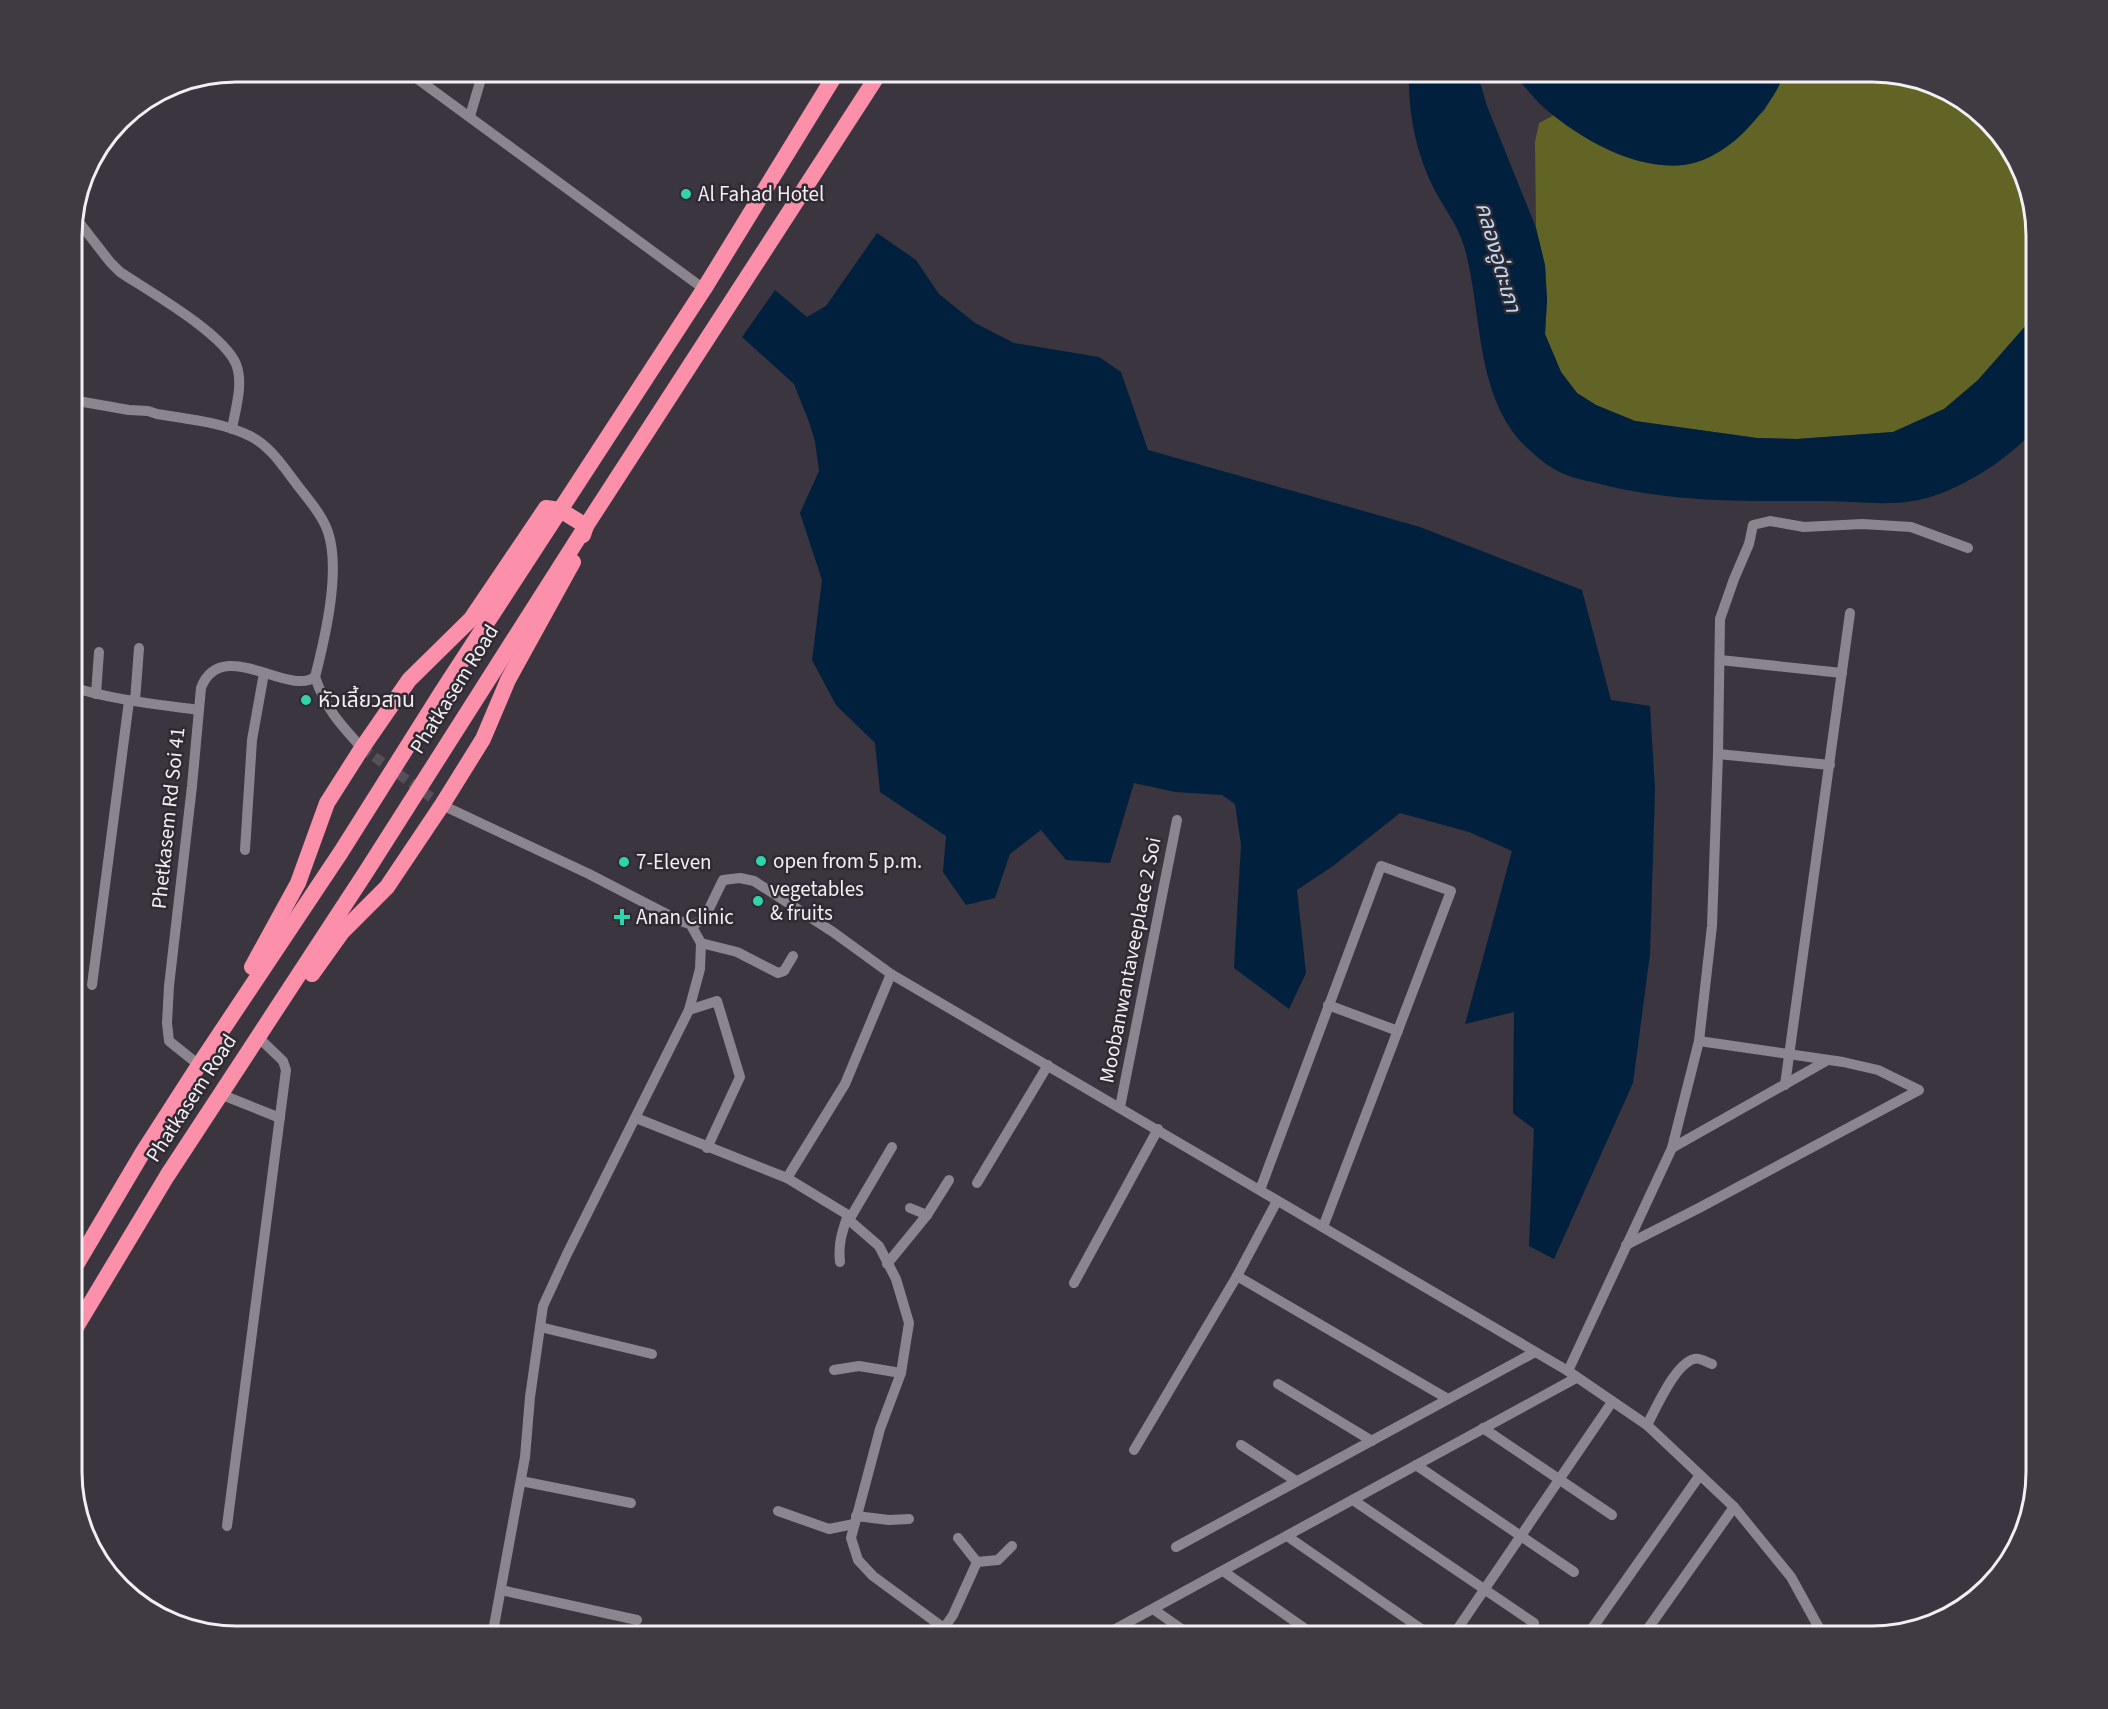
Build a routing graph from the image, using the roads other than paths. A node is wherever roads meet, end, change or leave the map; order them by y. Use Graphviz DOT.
graph roads {
  1 [pos="423,83"];
  2 [pos="480,83"];
  3 [pos="831,83"];
  4 [pos="874,83"];
  5 [pos="470,116"];
  6 [pos="83,227"];
  7 [pos="704,289"];
  8 [pos="83,402"];
  9 [pos="232,429"];
  10 [pos="560,510"];
  11 [pos="586,526"];
  12 [pos="1968,548"];
  13 [pos="1850,613"];
  14 [pos="139,648"];
  15 [pos="99,652"];
  16 [pos="1720,660"];
  17 [pos="264,673"];
  18 [pos="1842,673"];
  19 [pos="315,677"];
  20 [pos="83,690"];
  21 [pos="96,694"];
  22 [pos="132,701"];
  23 [pos="198,711"];
  24 [pos="362,748"];
  25 [pos="1718,754"];
  26 [pos="1830,765"];
  27 [pos="442,806"];
  28 [pos="1177,820"];
  29 [pos="245,850"];
  30 [pos="692,927"];
  31 [pos="701,943"];
  32 [pos="793,956"];
  33 [pos="891,974"];
  34 [pos="93,985"];
  35 [pos="285,996"];
  36 [pos="241,1001"];
  37 [pos="1328,1005"];
  38 [pos="689,1010"];
  39 [pos="1398,1031"];
  40 [pos="258,1036"];
  41 [pos="1699,1041"];
  42 [pos="1790,1053"];
  43 [pos="1828,1060"];
  44 [pos="199,1065"];
  45 [pos="1048,1065"];
  46 [pos="1785,1085"];
  47 [pos="220,1094"];
  48 [pos="1120,1107"];
  49 [pos="280,1118"];
  50 [pos="636,1118"];
  51 [pos="1158,1130"];
  52 [pos="892,1146"];
  53 [pos="707,1148"];
  54 [pos="1672,1148"];
  55 [pos="787,1178"];
  56 [pos="949,1180"];
  57 [pos="977,1183"];
  58 [pos="1260,1190"];
  59 [pos="1277,1201"];
  60 [pos="910,1208"];
  61 [pos="927,1215"];
  62 [pos="848,1217"];
  63 [pos="1323,1227"];
  64 [pos="1626,1245"];
  65 [pos="83,1253"];
  66 [pos="840,1262"];
  67 [pos="887,1264"];
  68 [pos="1237,1276"];
  69 [pos="1074,1283"];
  70 [pos="83,1316"];
  71 [pos="540,1327"];
  72 [pos="1535,1352"];
  73 [pos="652,1354"];
  74 [pos="1712,1364"];
  75 [pos="834,1370"];
  76 [pos="901,1373"];
  77 [pos="1572,1374"];
  78 [pos="1278,1384"];
  79 [pos="1448,1399"];
  80 [pos="1612,1402"];
  81 [pos="1647,1425"];
  82 [pos="1483,1428"];
  83 [pos="1372,1440"];
  84 [pos="1241,1445"];
  85 [pos="1134,1450"];
  86 [pos="1416,1465"];
  87 [pos="1700,1475"];
  88 [pos="1560,1480"];
  89 [pos="521,1481"];
  90 [pos="1296,1481"];
  91 [pos="1353,1500"];
  92 [pos="631,1503"];
  93 [pos="1734,1507"];
  94 [pos="778,1511"];
  95 [pos="1612,1515"];
  96 [pos="909,1519"];
  97 [pos="855,1520"];
  98 [pos="227,1526"];
  99 [pos="1287,1536"];
  100 [pos="958,1538"];
  101 [pos="1520,1538"];
  102 [pos="1012,1546"];
  103 [pos="1176,1546"];
  104 [pos="977,1562"];
  105 [pos="1223,1570"];
  106 [pos="1574,1572"];
  107 [pos="1485,1589"];
  108 [pos="501,1590"];
  109 [pos="1153,1609"];
  110 [pos="637,1620"];
  111 [pos="1534,1623"];
  112 [pos="494,1626"];
  113 [pos="941,1626"];
  114 [pos="945,1626"];
  115 [pos="1121,1626"];
  116 [pos="1177,1626"];
  117 [pos="1302,1626"];
  118 [pos="1417,1626"];
  119 [pos="1460,1626"];
  120 [pos="1594,1626"];
  121 [pos="1650,1626"];
  122 [pos="1818,1626"];
  1 -- 5 [label="street"];
  2 -- 5 [label="street"];
  3 -- 7 [label="highway, Phatkasem Road"];
  4 -- 11 [label="highway, Phatkasem Road"];
  5 -- 7 [label="street"];
  6 -- 9 [label="street"];
  7 -- 10 [label="highway, Phatkasem Road"];
  8 -- 9 [label="street"];
  9 -- 19 [label="street"];
  10 -- 11 [label="highway"];
  10 -- 24 [label="highway"];
  10 -- 36 [label="highway, Phatkasem Road"];
  11 -- 27 [label="highway"];
  11 -- 35 [label="highway, Phatkasem Road"];
  12 -- 16 [label="street"];
  13 -- 18 [label="street"];
  14 -- 22 [label="street"];
  15 -- 21 [label="street"];
  16 -- 18 [label="street"];
  16 -- 25 [label="street"];
  17 -- 19 [label="street, Phetkasem Rd Soi 41"];
  17 -- 23 [label="street, Phetkasem Rd Soi 41"];
  17 -- 29 [label="street"];
  18 -- 26 [label="street"];
  19 -- 24 [label="street"];
  20 -- 21 [label="street"];
  21 -- 22 [label="street"];
  22 -- 23 [label="street"];
  22 -- 34 [label="street"];
  23 -- 44 [label="street, Phetkasem Rd Soi 41"];
  24 -- 36 [label="highway"];
  25 -- 26 [label="street"];
  25 -- 41 [label="street"];
  26 -- 42 [label="street"];
  27 -- 33 [label="street"];
  27 -- 35 [label="highway"];
  28 -- 48 [label="street, Moobanwantaveeplace 2 Soi"];
  30 -- 31 [label="street"];
  31 -- 32 [label="street"];
  31 -- 38 [label="street"];
  33 -- 45 [label="street"];
  33 -- 55 [label="street"];
  35 -- 40 [label="highway, Phatkasem Road"];
  36 -- 44 [label="highway, Phatkasem Road"];
  37 -- 39 [label="street"];
  37 -- 39 [label="street"];
  37 -- 58 [label="street"];
  38 -- 50 [label="street"];
  38 -- 53 [label="street"];
  39 -- 63 [label="street"];
  40 -- 47 [label="highway, Phatkasem Road"];
  40 -- 49 [label="street"];
  41 -- 42 [label="street"];
  41 -- 54 [label="street"];
  42 -- 43 [label="street"];
  42 -- 46 [label="street"];
  43 -- 46 [label="street"];
  43 -- 64 [label="street"];
  44 -- 65 [label="highway, Phatkasem Road"];
  45 -- 48 [label="street"];
  45 -- 57 [label="street"];
  46 -- 54 [label="street"];
  47 -- 49 [label="street"];
  47 -- 70 [label="highway, Phatkasem Road"];
  48 -- 51 [label="street"];
  49 -- 98 [label="street"];
  50 -- 53 [label="street"];
  50 -- 71 [label="street"];
  51 -- 58 [label="street"];
  51 -- 69 [label="street"];
  52 -- 62 [label="street"];
  53 -- 55 [label="street"];
  54 -- 64 [label="street"];
  55 -- 62 [label="street"];
  56 -- 61 [label="street"];
  58 -- 59 [label="street"];
  59 -- 63 [label="street"];
  59 -- 68 [label="street"];
  60 -- 61 [label="street"];
  61 -- 67 [label="street"];
  62 -- 66 [label="street"];
  62 -- 67 [label="street"];
  63 -- 72 [label="street"];
  64 -- 77 [label="street"];
  67 -- 76 [label="street"];
  68 -- 79 [label="street"];
  68 -- 85 [label="street"];
  71 -- 73 [label="street"];
  71 -- 89 [label="street"];
  72 -- 77 [label="street"];
  72 -- 79 [label="street"];
  74 -- 81 [label="street"];
  75 -- 76 [label="street"];
  76 -- 97 [label="street"];
  77 -- 80 [label="street"];
  77 -- 82 [label="street"];
  78 -- 83 [label="street"];
  79 -- 83 [label="street"];
  80 -- 81 [label="street"];
  80 -- 88 [label="street"];
  81 -- 87 [label="street"];
  82 -- 86 [label="street"];
  82 -- 88 [label="street"];
  83 -- 90 [label="street"];
  84 -- 90 [label="street"];
  86 -- 91 [label="street"];
  86 -- 101 [label="street"];
  87 -- 93 [label="street"];
  87 -- 120 [label="street"];
  88 -- 95 [label="street"];
  88 -- 101 [label="street"];
  89 -- 92 [label="street"];
  89 -- 108 [label="street"];
  90 -- 103 [label="street"];
  91 -- 99 [label="street"];
  91 -- 107 [label="street"];
  93 -- 121 [label="street"];
  93 -- 122 [label="street"];
  94 -- 97 [label="street"];
  96 -- 97 [label="street"];
  97 -- 113 [label="street"];
  99 -- 105 [label="street"];
  99 -- 118 [label="street"];
  100 -- 104 [label="street"];
  101 -- 106 [label="street"];
  101 -- 107 [label="street"];
  102 -- 104 [label="street"];
  104 -- 114 [label="street"];
  105 -- 109 [label="street"];
  105 -- 117 [label="street"];
  107 -- 111 [label="street"];
  107 -- 119 [label="street"];
  108 -- 110 [label="street"];
  108 -- 112 [label="street"];
  109 -- 115 [label="street"];
  109 -- 116 [label="street"];
}
